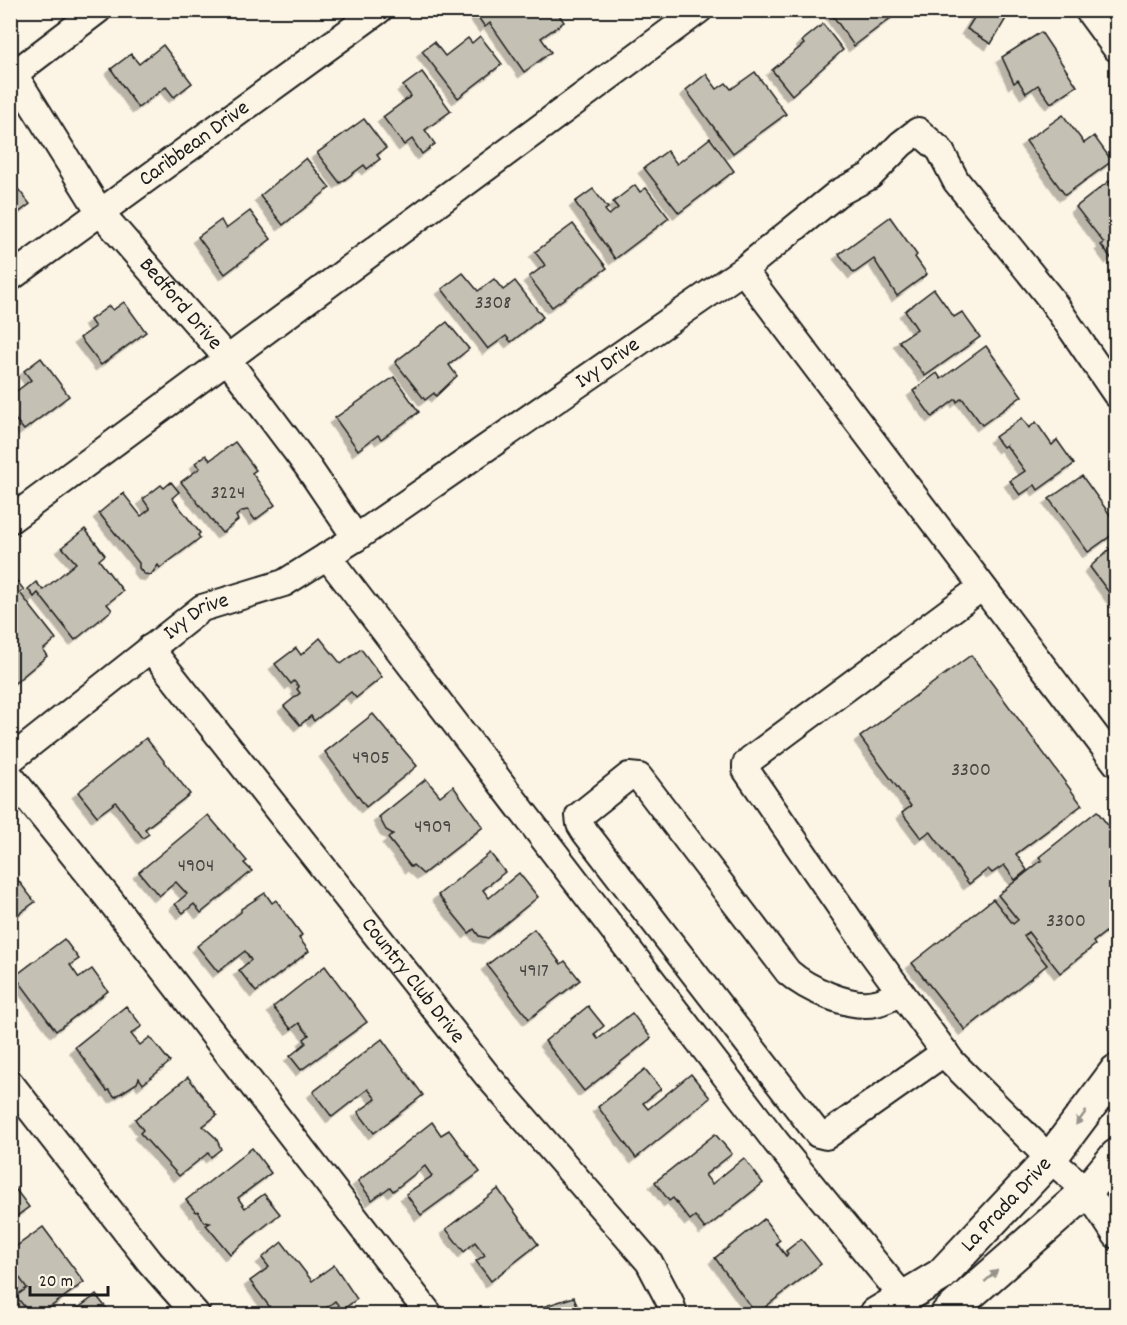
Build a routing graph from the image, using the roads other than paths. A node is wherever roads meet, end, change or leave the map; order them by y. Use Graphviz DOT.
graph roads {
  1 [pos="98,10"];
  2 [pos="379,10"];
  3 [pos="699,10"];
  4 [pos="1088,10"];
  5 [pos="1116,48"];
  6 [pos="12,73"];
  7 [pos="100,212"];
  8 [pos="743,270"];
  9 [pos="10,278"];
  10 [pos="228,359"];
  11 [pos="1116,394"];
  12 [pos="10,520"];
  13 [pos="356,538"];
  14 [pos="327,556"];
  15 [pos="982,587"];
  16 [pos="150,648"];
  17 [pos="10,760"];
  18 [pos="1116,763"];
  19 [pos="10,776"];
  20 [pos="901,993"];
  21 [pos="945,1052"];
  22 [pos="1116,1071"];
  23 [pos="10,1083"];
  24 [pos="1116,1156"];
  25 [pos="1050,1159"];
  26 [pos="1087,1191"];
  27 [pos="1116,1235"];
  28 [pos="904,1298"];
  29 [pos="196,1314"];
  30 [pos="429,1314"];
  31 [pos="674,1314"];
  32 [pos="876,1314"];
  33 [pos="947,1314"];
  1 -- 6 [label="street"];
  2 -- 7 [label="street, Caribbean Drive"];
  3 -- 10 [label="street"];
  4 -- 5 [label="street"];
  6 -- 7 [label="street, Bedford Drive"];
  7 -- 9 [label="street, Caribbean Drive"];
  7 -- 10 [label="street, Bedford Drive"];
  8 -- 11 [label="street, Ivy Drive"];
  8 -- 13 [label="street, Ivy Drive"];
  8 -- 15 [label="street"];
  10 -- 12 [label="street"];
  10 -- 13 [label="street, Bedford Drive"];
  13 -- 14 [label="street, Ivy Drive"];
  14 -- 16 [label="street, Ivy Drive"];
  14 -- 28 [label="street"];
  15 -- 18 [label="street"];
  15 -- 20 [label="street"];
  16 -- 17 [label="street, Ivy Drive"];
  16 -- 31 [label="street, Country Club Drive"];
  19 -- 30 [label="street"];
  20 -- 21 [label="street"];
  20 -- 21 [label="street"];
  21 -- 25 [label="street"];
  22 -- 25 [label="main road, La Prada Drive, one-way"];
  23 -- 29 [label="street"];
  24 -- 26 [label="main road, La Prada Drive"];
  25 -- 26 [label="street"];
  25 -- 28 [label="main road, La Prada Drive"];
  26 -- 27 [label="street"];
  33 -- 26 [label="main road, La Prada Drive, one-way"];
  28 -- 32 [label="main road, La Prada Drive"];
}
